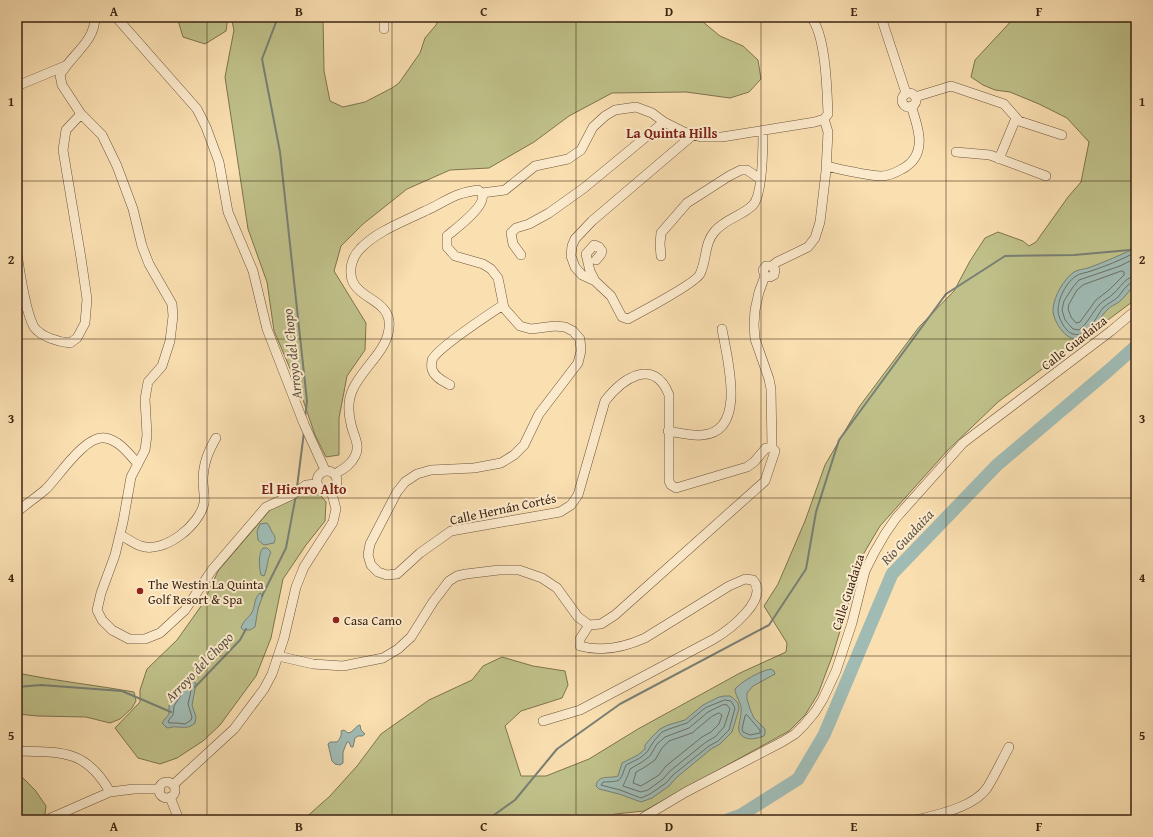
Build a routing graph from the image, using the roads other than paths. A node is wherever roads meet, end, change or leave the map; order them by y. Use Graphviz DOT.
graph roads {
  1 [pos="95,17"];
  2 [pos="116,17"];
  3 [pos="384,17"];
  4 [pos="811,17"];
  5 [pos="881,17"];
  6 [pos="384,29"];
  7 [pos="65,66"];
  8 [pos="17,86"];
  9 [pos="906,93"];
  10 [pos="915,97"];
  11 [pos="911,106"];
  12 [pos="81,114"];
  13 [pos="1016,118"];
  14 [pos="824,119"];
  15 [pos="664,122"];
  16 [pos="763,130"];
  17 [pos="693,135"];
  18 [pos="1062,135"];
  19 [pos="956,152"];
  20 [pos="999,159"];
  21 [pos="826,166"];
  22 [pos="1046,176"];
  23 [pos="760,179"];
  24 [pos="482,193"];
  25 [pos="17,254"];
  26 [pos="521,255"];
  27 [pos="661,256"];
  28 [pos="596,260"];
  29 [pos="595,281"];
  30 [pos="503,305"];
  31 [pos="1136,310"];
  32 [pos="722,329"];
  33 [pos="450,385"];
  34 [pos="668,431"];
  35 [pos="216,438"];
  36 [pos="772,448"];
  37 [pos="138,464"];
  38 [pos="325,470"];
  39 [pos="335,474"];
  40 [pos="317,484"];
  41 [pos="331,490"];
  42 [pos="17,512"];
  43 [pos="120,535"];
  44 [pos="590,625"];
  45 [pos="278,656"];
  46 [pos="543,721"];
  47 [pos="1009,747"];
  48 [pos="17,751"];
  49 [pos="173,785"];
  50 [pos="160,789"];
  51 [pos="110,792"];
  52 [pos="170,797"];
  53 [pos="46,820"];
  54 [pos="179,820"];
  55 [pos="639,820"];
  56 [pos="916,820"];
  1 -- 7 [label="street"];
  2 -- 38 [label="street"];
  3 -- 6 [label="street"];
  4 -- 14 [label="street"];
  5 -- 9 [label="street"];
  7 -- 8 [label="street"];
  7 -- 12 [label="street"];
  9 -- 10 [label="street"];
  9 -- 11 [label="street"];
  10 -- 11 [label="street"];
  10 -- 13 [label="street"];
  11 -- 21 [label="street"];
  12 -- 25 [label="street"];
  12 -- 37 [label="street"];
  13 -- 18 [label="street"];
  13 -- 20 [label="street"];
  14 -- 16 [label="street"];
  14 -- 21 [label="street"];
  15 -- 17 [label="street"];
  15 -- 24 [label="street"];
  15 -- 26 [label="street"];
  16 -- 17 [label="street"];
  16 -- 23 [label="street"];
  17 -- 29 [label="street"];
  19 -- 20 [label="street"];
  20 -- 22 [label="street"];
  21 -- 36 [label="street"];
  23 -- 27 [label="street"];
  23 -- 29 [label="street"];
  24 -- 30 [label="street, Calle Hernán Cortés"];
  24 -- 39 [label="street"];
  28 -- 29 [label="street"];
  30 -- 33 [label="street"];
  30 -- 34 [label="street, Calle Hernán Cortés"];
  31 -- 55 [label="street, Calle Guadaiza"];
  32 -- 34 [label="street"];
  34 -- 36 [label="street, Calle Hernán Cortés"];
  35 -- 43 [label="street"];
  36 -- 44 [label="street"];
  37 -- 42 [label="street"];
  37 -- 43 [label="street"];
  38 -- 39 [label="street"];
  38 -- 40 [label="street"];
  39 -- 41 [label="street"];
  40 -- 41 [label="street"];
  40 -- 43 [label="street"];
  41 -- 45 [label="street"];
  44 -- 45 [label="street"];
  44 -- 46 [label="street"];
  45 -- 49 [label="street"];
  47 -- 56 [label="street"];
  48 -- 51 [label="street"];
  49 -- 50 [label="street"];
  49 -- 52 [label="street"];
  50 -- 51 [label="street"];
  50 -- 52 [label="street"];
  51 -- 53 [label="street"];
  52 -- 54 [label="street"];
}
